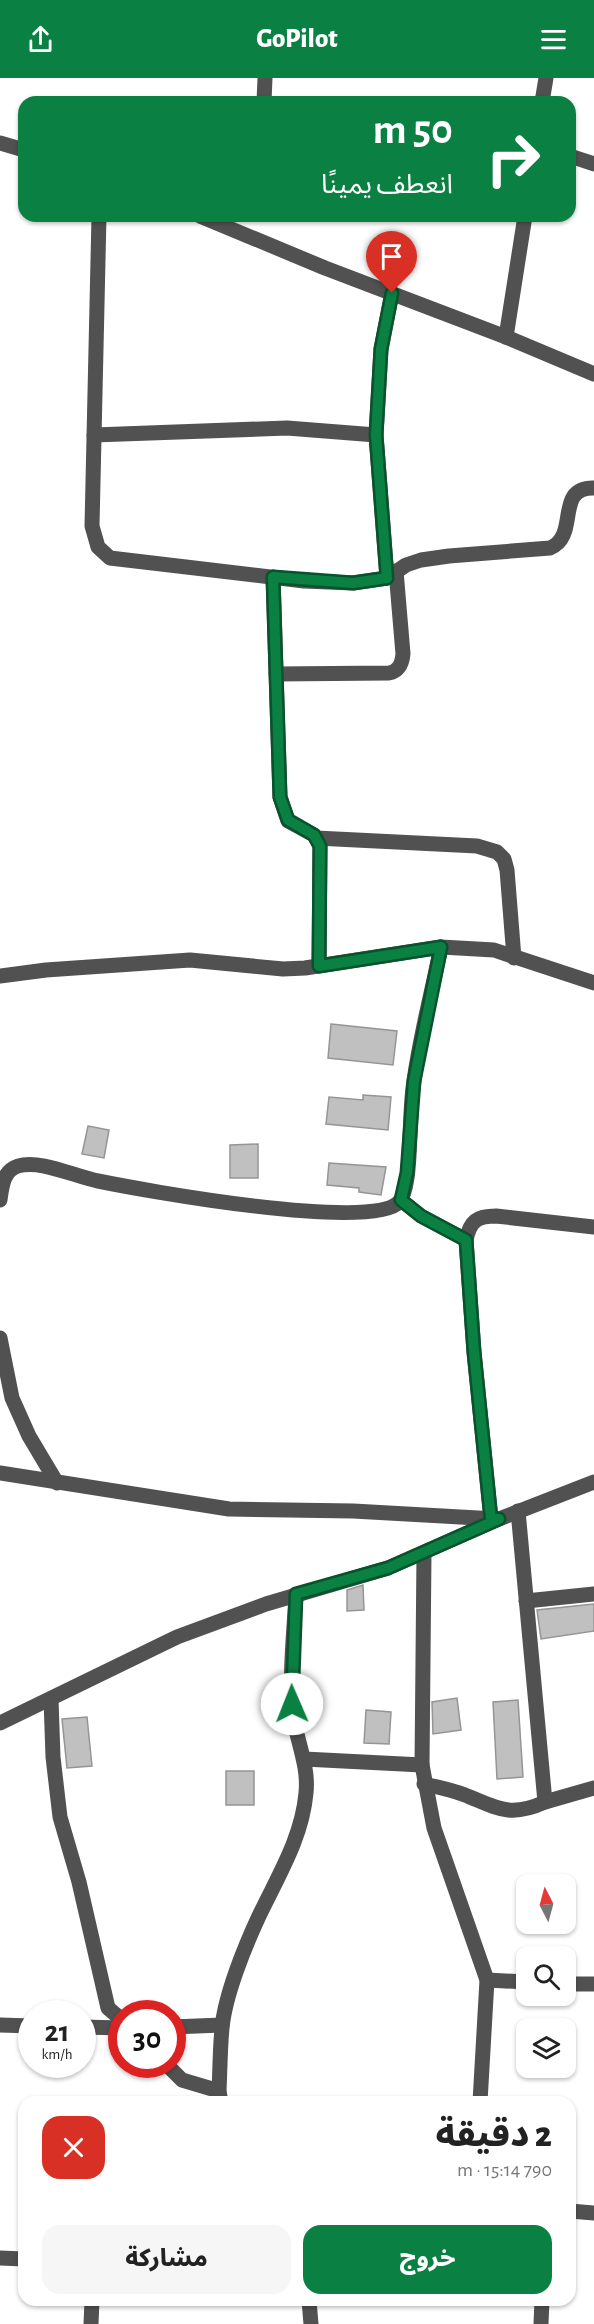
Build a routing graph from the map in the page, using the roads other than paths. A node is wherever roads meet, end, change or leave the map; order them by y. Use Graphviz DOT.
graph roads {
  1 [pos="546,78"];
  2 [pos="267,81"];
  3 [pos="265,96"];
  4 [pos="543,96"];
  5 [pos="0,143"];
  6 [pos="18,148"];
  7 [pos="576,158"];
  8 [pos="594,164"];
  9 [pos="99,222"];
  10 [pos="232,222"];
  11 [pos="524,222"];
  12 [pos="392,293"];
  13 [pos="506,337"];
  14 [pos="594,374"];
  15 [pos="94,435"];
  16 [pos="376,435"];
  17 [pos="594,488"];
  18 [pos="392,575"];
  19 [pos="273,577"];
  20 [pos="276,674"];
  21 [pos="316,838"];
  22 [pos="441,947"];
  23 [pos="513,958"];
  24 [pos="319,966"];
  25 [pos="0,976"];
  26 [pos="594,983"];
  27 [pos="0,1200"];
  28 [pos="401,1200"];
  29 [pos="594,1227"];
  30 [pos="466,1240"];
  31 [pos="0,1338"];
  32 [pos="0,1473"];
  33 [pos="594,1482"];
  34 [pos="57,1483"];
  35 [pos="518,1512"];
  36 [pos="495,1519"];
  37 [pos="424,1553"];
  38 [pos="296,1594"];
  39 [pos="594,1594"];
  40 [pos="526,1601"];
  41 [pos="51,1699"];
  42 [pos="0,1723"];
  43 [pos="304,1759"];
  44 [pos="422,1765"];
  45 [pos="424,1784"];
  46 [pos="594,1788"];
  47 [pos="545,1802"];
  48 [pos="487,1980"];
  49 [pos="516,1981"];
  50 [pos="576,1984"];
  51 [pos="594,1984"];
  52 [pos="108,2008"];
  53 [pos="0,2025"];
  54 [pos="222,2025"];
  55 [pos="18,2026"];
  56 [pos="186,2026"];
  57 [pos="180,2078"];
  58 [pos="220,2096"];
  59 [pos="480,2096"];
  60 [pos="576,2212"];
  61 [pos="594,2213"];
  62 [pos="0,2258"];
  63 [pos="18,2259"];
  64 [pos="92,2306"];
  65 [pos="310,2306"];
  66 [pos="542,2306"];
  67 [pos="91,2324"];
  68 [pos="311,2324"];
  69 [pos="542,2324"];
  1 -- 4 [label="street"];
  2 -- 3 [label="street"];
  5 -- 6 [label="street"];
  7 -- 8 [label="street"];
  9 -- 15 [label="street"];
  10 -- 12 [label="street"];
  11 -- 13 [label="street"];
  12 -- 13 [label="street"];
  12 -- 16 [label="street"];
  13 -- 14 [label="street"];
  15 -- 16 [label="street"];
  15 -- 19 [label="street"];
  16 -- 18 [label="street"];
  17 -- 18 [label="street"];
  18 -- 19 [label="street"];
  18 -- 20 [label="street"];
  19 -- 20 [label="street"];
  20 -- 21 [label="street"];
  21 -- 23 [label="street"];
  21 -- 24 [label="street"];
  22 -- 23 [label="street"];
  22 -- 24 [label="street"];
  22 -- 28 [label="street"];
  23 -- 26 [label="street"];
  24 -- 25 [label="street"];
  27 -- 28 [label="street"];
  28 -- 30 [label="street"];
  29 -- 30 [label="street"];
  30 -- 36 [label="street"];
  31 -- 34 [label="street"];
  32 -- 34 [label="street"];
  33 -- 35 [label="street"];
  34 -- 36 [label="street"];
  35 -- 36 [label="street"];
  35 -- 40 [label="street"];
  36 -- 37 [label="street"];
  37 -- 38 [label="street"];
  37 -- 44 [label="street"];
  38 -- 41 [label="street"];
  38 -- 43 [label="street"];
  39 -- 40 [label="street"];
  40 -- 47 [label="street"];
  41 -- 42 [label="street"];
  41 -- 52 [label="street"];
  43 -- 44 [label="street"];
  43 -- 54 [label="street"];
  44 -- 45 [label="street"];
  45 -- 47 [label="street"];
  45 -- 48 [label="street"];
  46 -- 47 [label="street"];
  48 -- 49 [label="street"];
  48 -- 59 [label="street"];
  50 -- 51 [label="street"];
  53 -- 55 [label="street"];
  54 -- 56 [label="street"];
  54 -- 58 [label="street"];
  57 -- 58 [label="street"];
  60 -- 61 [label="street"];
  62 -- 63 [label="street"];
  64 -- 67 [label="street"];
  65 -- 68 [label="street"];
  66 -- 69 [label="street"];
}
